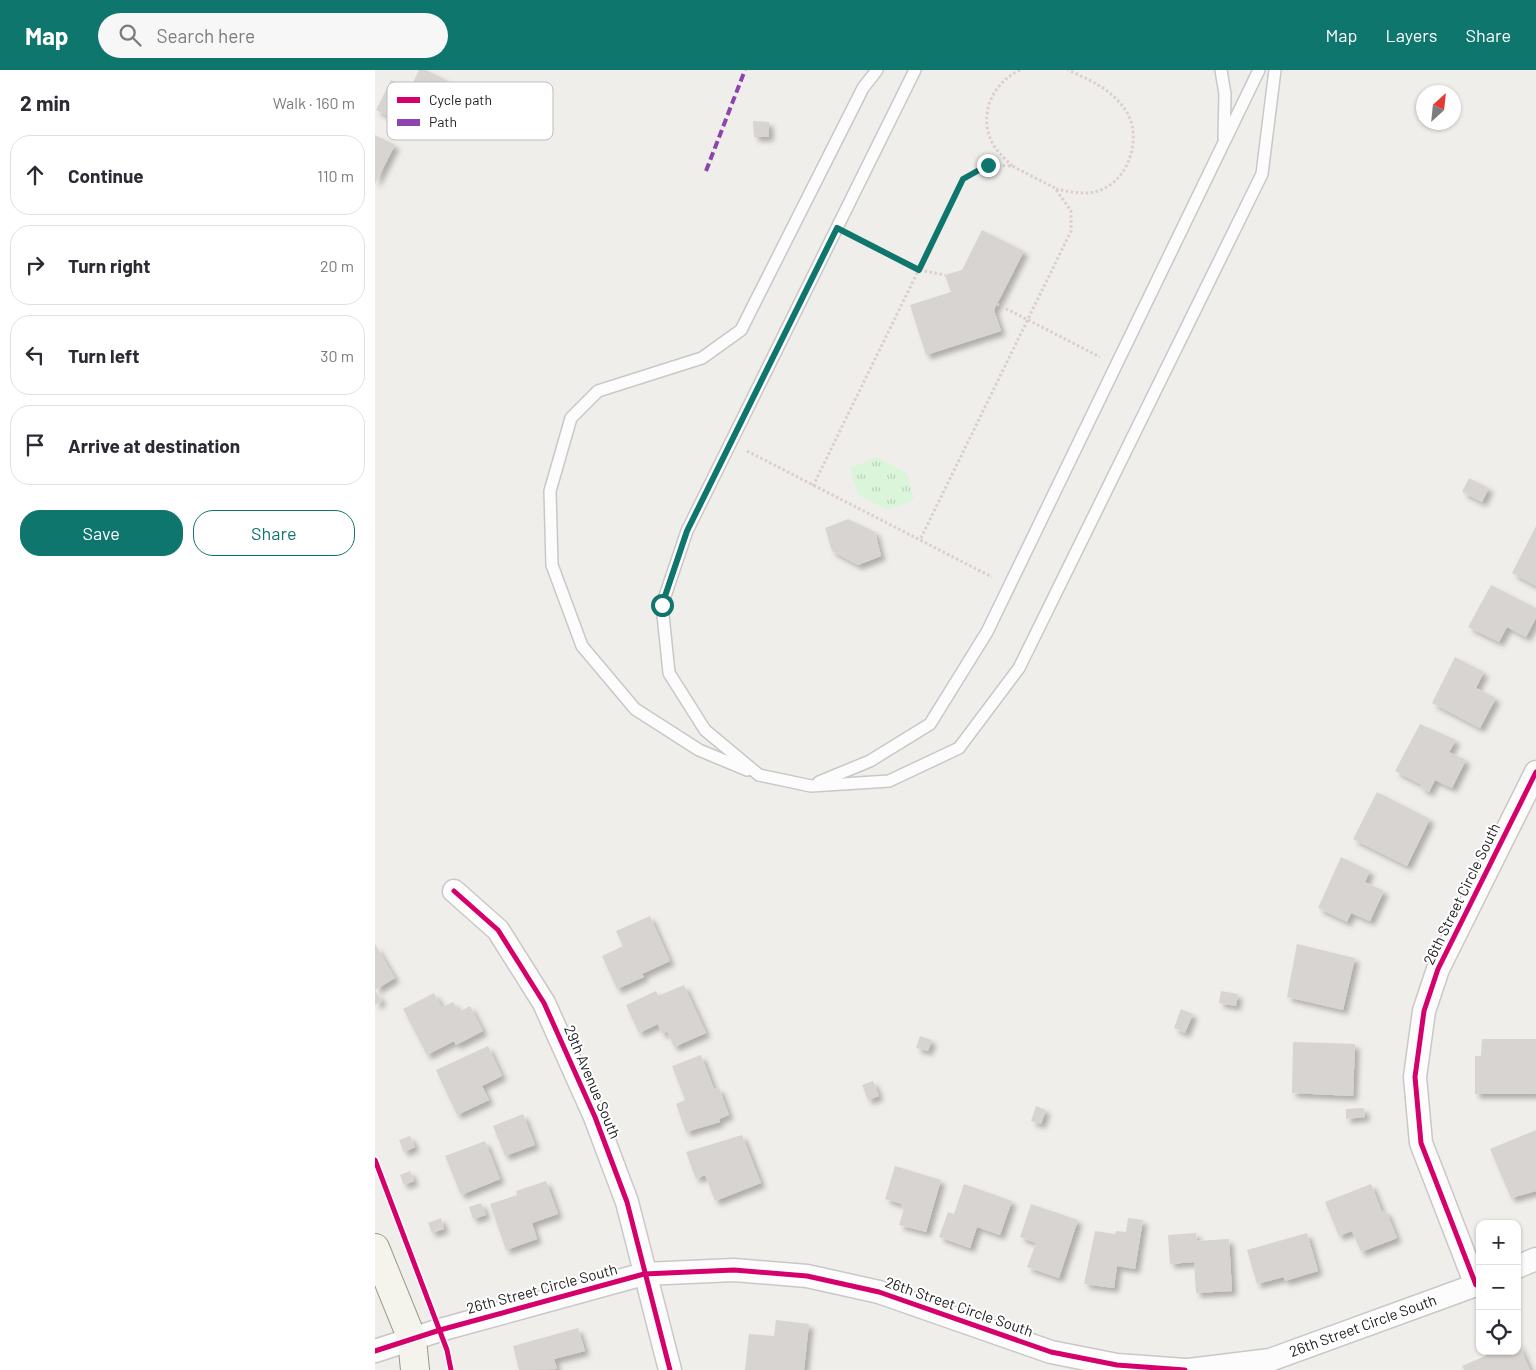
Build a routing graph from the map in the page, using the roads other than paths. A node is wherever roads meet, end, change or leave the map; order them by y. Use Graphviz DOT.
graph roads {
  1 [pos="877,70"];
  2 [pos="915,70"];
  3 [pos="1221,70"];
  4 [pos="1259,70"];
  5 [pos="1275,70"];
  6 [pos="1224,142"];
  7 [pos="1536,772"];
  8 [pos="759,775"];
  9 [pos="811,786"];
  10 [pos="454,891"];
  11 [pos="375,1248"];
  12 [pos="1536,1259"];
  13 [pos="1521,1265"];
  14 [pos="644,1274"];
  15 [pos="1476,1279"];
  16 [pos="1476,1285"];
  17 [pos="412,1339"];
  18 [pos="375,1351"];
  19 [pos="415,1370"];
  20 [pos="670,1370"];
  21 [pos="1185,1370"];
  22 [pos="1189,1370"];
  1 -- 8 [label="lane"];
  2 -- 8 [label="lane"];
  3 -- 6 [label="lane"];
  4 -- 6 [label="lane"];
  5 -- 9 [label="lane"];
  6 -- 9 [label="lane"];
  7 -- 15 [label="street, 26th Street Circle South"];
  8 -- 9 [label="lane"];
  10 -- 14 [label="street, 29th Avenue South"];
  11 -- 17 [label="street"];
  12 -- 13 [label="street"];
  14 -- 17 [label="street, 26th Street Circle South"];
  14 -- 20 [label="street, 29th Avenue South"];
  14 -- 21 [label="street, 26th Street Circle South"];
  16 -- 22 [label="street, 26th Street Circle South"];
  17 -- 18 [label="street, 26th Street Circle South"];
  17 -- 19 [label="street"];
}
